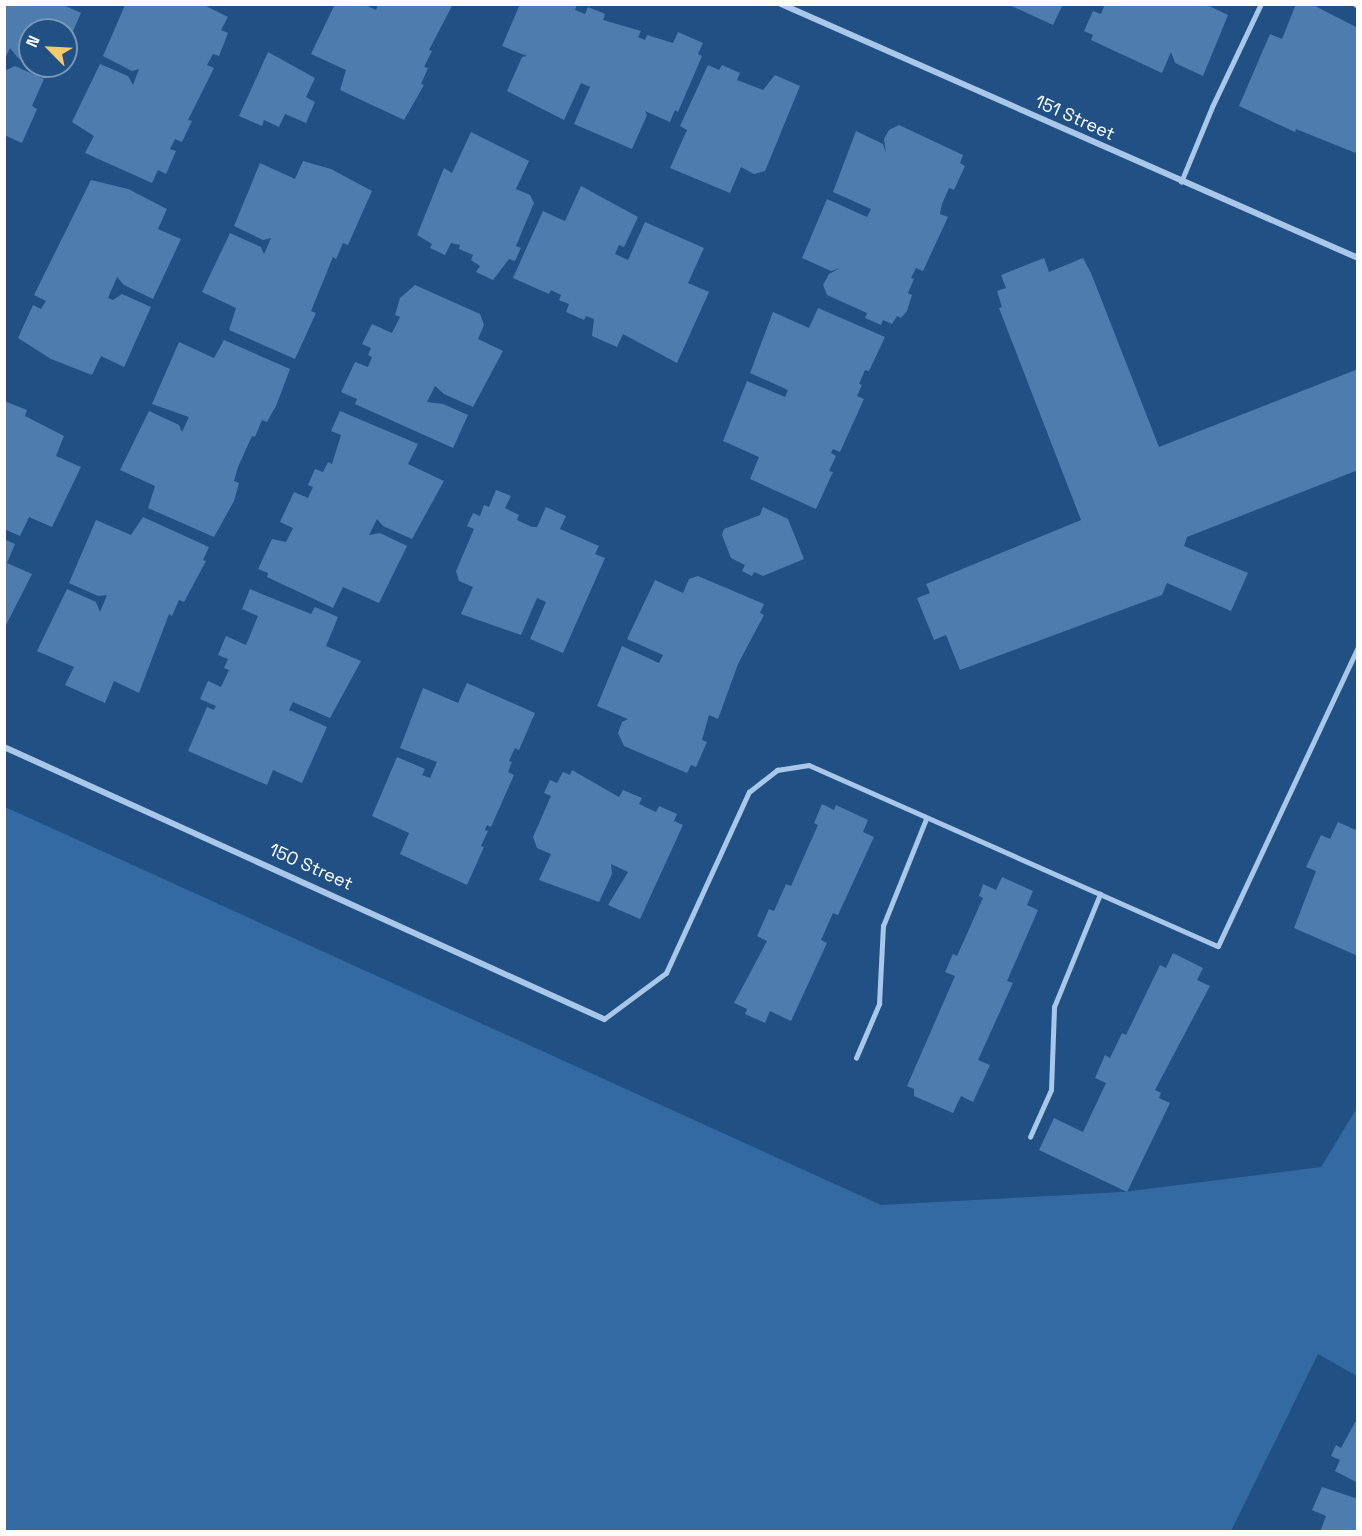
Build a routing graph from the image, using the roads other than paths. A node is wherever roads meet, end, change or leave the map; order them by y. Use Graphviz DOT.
graph roads {
  1 [pos="781,4"];
  2 [pos="1261,4"];
  3 [pos="1181,182"];
  4 [pos="1358,258"];
  5 [pos="1358,647"];
  6 [pos="4,747"];
  7 [pos="926,819"];
  8 [pos="1100,894"];
  9 [pos="604,1019"];
  10 [pos="856,1058"];
  11 [pos="1030,1137"];
  1 -- 3 [label="street, 151 Street"];
  2 -- 3 [label="lane"];
  3 -- 4 [label="street, 151 Street"];
  5 -- 8 [label="lane"];
  6 -- 9 [label="street, 150 Street"];
  7 -- 8 [label="lane"];
  7 -- 9 [label="lane"];
  7 -- 10 [label="lane"];
  8 -- 11 [label="lane"];
}
